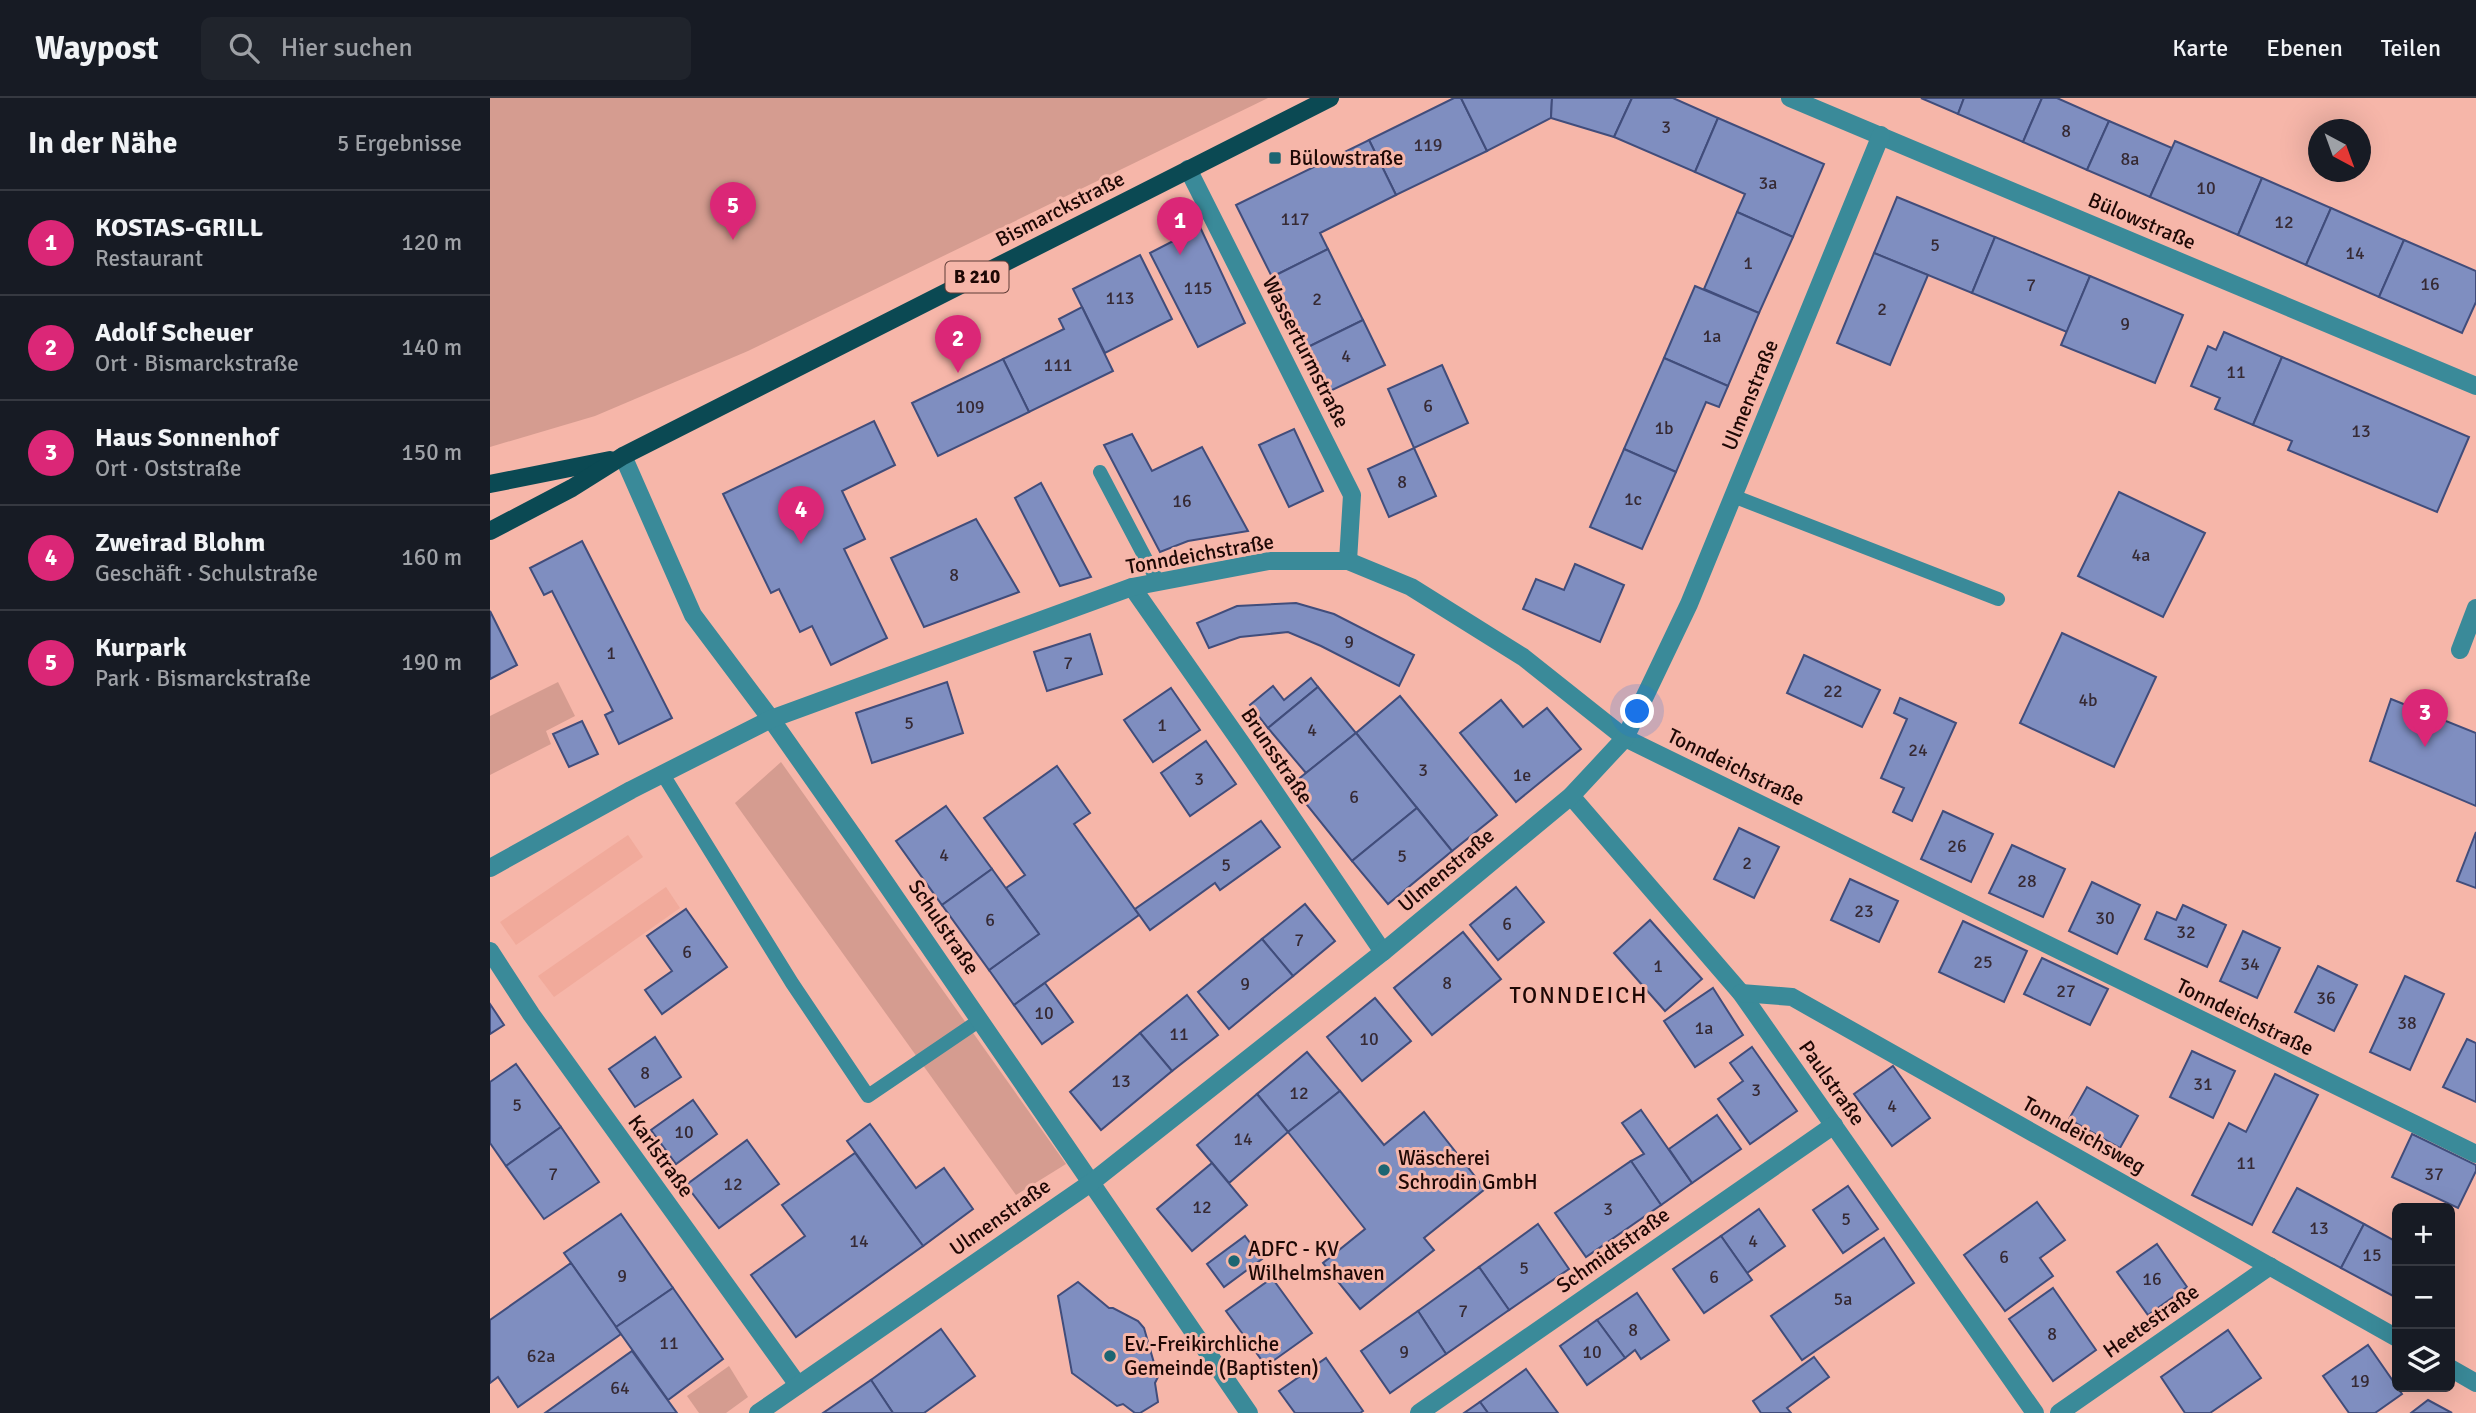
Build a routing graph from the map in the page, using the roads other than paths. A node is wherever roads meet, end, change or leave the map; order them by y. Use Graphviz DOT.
graph roads {
  1 [pos="1330,98"];
  2 [pos="1790,98"];
  3 [pos="1881,135"];
  4 [pos="1188,169"];
  5 [pos="2476,386"];
  6 [pos="623,456"];
  7 [pos="1100,472"];
  8 [pos="490,484"];
  9 [pos="1733,496"];
  10 [pos="490,531"];
  11 [pos="1348,561"];
  12 [pos="1158,582"];
  13 [pos="1132,587"];
  14 [pos="1998,599"];
  15 [pos="2476,608"];
  16 [pos="2460,650"];
  17 [pos="771,719"];
  18 [pos="1625,738"];
  19 [pos="662,774"];
  20 [pos="1571,796"];
  21 [pos="490,868"];
  22 [pos="490,951"];
  23 [pos="1383,952"];
  24 [pos="1741,993"];
  25 [pos="980,1020"];
  26 [pos="1834,1125"];
  27 [pos="2476,1154"];
  28 [pos="1092,1182"];
  29 [pos="2270,1266"];
  30 [pos="2392,1335"];
  31 [pos="2455,1371"];
  32 [pos="2476,1383"];
  33 [pos="798,1385"];
  34 [pos="758,1413"];
  35 [pos="1249,1413"];
  36 [pos="1419,1413"];
  37 [pos="2035,1413"];
  38 [pos="2059,1413"];
  1 -- 4 [label="main road, Bismarckstraße / B 210"];
  2 -- 3 [label="street, Bülowstraße"];
  3 -- 5 [label="street, Bülowstraße"];
  3 -- 9 [label="street, Ulmenstraße"];
  4 -- 6 [label="main road, Bismarckstraße / B 210"];
  4 -- 11 [label="street, Wasserturmstraße"];
  6 -- 8 [label="main road, Bismarckstraße / B 210"];
  6 -- 10 [label="main road, Bismarckstraße / B 210"];
  6 -- 17 [label="street, Schulstraße"];
  7 -- 12 [label="lane"];
  9 -- 14 [label="lane"];
  9 -- 18 [label="street, Ulmenstraße"];
  11 -- 12 [label="street, Tonndeichstraße"];
  11 -- 18 [label="street, Tonndeichstraße"];
  12 -- 13 [label="street, Tonndeichstraße"];
  13 -- 17 [label="street, Tonndeichstraße"];
  13 -- 23 [label="street, Brunsstraße"];
  15 -- 16 [label="street"];
  17 -- 19 [label="street"];
  17 -- 25 [label="street, Schulstraße"];
  18 -- 20 [label="street, Ulmenstraße"];
  18 -- 27 [label="street, Tonndeichstraße"];
  19 -- 21 [label="street"];
  19 -- 25 [label="lane"];
  20 -- 23 [label="street, Ulmenstraße"];
  20 -- 24 [label="street, Paulstraße"];
  22 -- 33 [label="street, Karlstraße"];
  23 -- 28 [label="street, Ulmenstraße"];
  24 -- 26 [label="street, Paulstraße"];
  24 -- 29 [label="street, Tonndeichsweg"];
  25 -- 28 [label="street, Schulstraße"];
  26 -- 36 [label="street, Schmidtstraße"];
  26 -- 37 [label="street, Paulstraße"];
  28 -- 33 [label="street, Ulmenstraße"];
  28 -- 35 [label="street, Schulstraße"];
  29 -- 30 [label="street, Tonndeichsweg"];
  29 -- 38 [label="street, Heetestraße"];
  31 -- 32 [label="street"];
  33 -- 34 [label="street, Ulmenstraße"];
}
